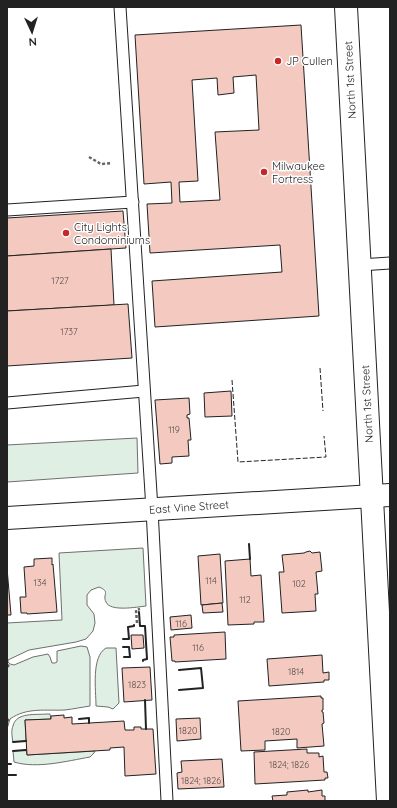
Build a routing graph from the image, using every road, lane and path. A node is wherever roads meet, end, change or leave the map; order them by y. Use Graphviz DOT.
graph roads {
  1 [pos="120,7"];
  2 [pos="346,7"];
  3 [pos="133,202"];
  4 [pos="7,210"];
  5 [pos="390,263"];
  6 [pos="360,265"];
  7 [pos="144,391"];
  8 [pos="7,402"];
  9 [pos="381,496"];
  10 [pos="152,509"];
  11 [pos="7,518"];
  12 [pos="138,610"];
  13 [pos="137,623"];
  14 [pos="10,664"];
  15 [pos="7,667"];
  16 [pos="167,801"];
  17 [pos="388,801"];
  1 -- 3 [label="lane"];
  2 -- 6 [label="street, North 1st Street"];
  3 -- 4 [label="lane"];
  3 -- 7 [label="lane"];
  5 -- 6 [label="lane"];
  6 -- 9 [label="street, North 1st Street"];
  7 -- 8 [label="lane"];
  7 -- 10 [label="lane"];
  9 -- 10 [label="street, East Vine Street"];
  9 -- 17 [label="street, North 1st Street"];
  10 -- 11 [label="street, East Vine Street"];
  10 -- 16 [label="lane"];
  12 -- 13 [label="path"];
  14 -- 15 [label="path"];
}
